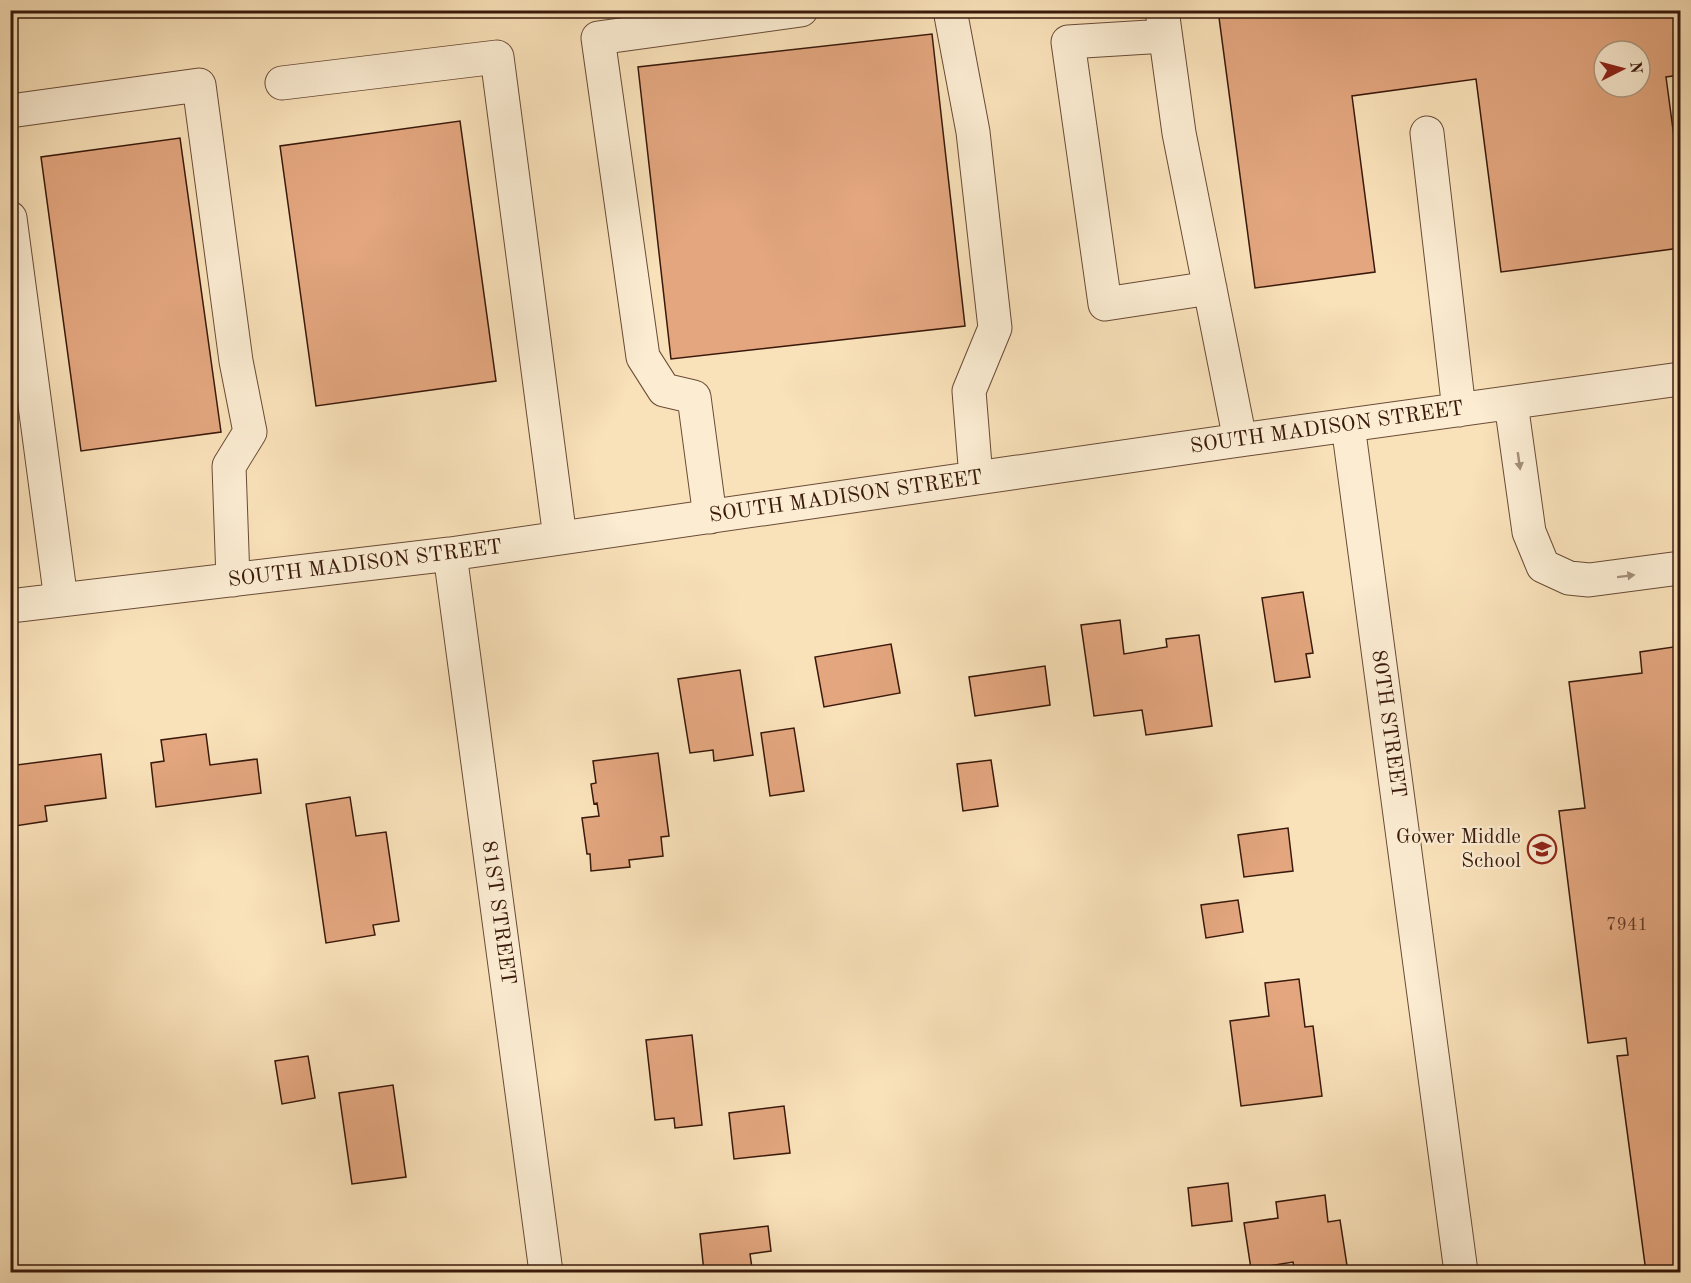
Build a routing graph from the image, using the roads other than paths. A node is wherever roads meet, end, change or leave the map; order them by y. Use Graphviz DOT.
graph roads {
  1 [pos="801,10"];
  2 [pos="951,10"];
  3 [pos="1163,23"];
  4 [pos="282,83"];
  5 [pos="10,111"];
  6 [pos="1427,133"];
  7 [pos="10,218"];
  8 [pos="1210,288"];
  9 [pos="1680,379"];
  10 [pos="1511,403"];
  11 [pos="1459,410"];
  12 [pos="1348,425"];
  13 [pos="1240,440"];
  14 [pos="976,478"];
  15 [pos="710,517"];
  16 [pos="560,538"];
  17 [pos="450,554"];
  18 [pos="1680,568"];
  19 [pos="232,580"];
  20 [pos="61,600"];
  21 [pos="10,606"];
  22 [pos="546,1272"];
  23 [pos="1461,1272"];
  1 -- 15 [label="street"];
  2 -- 14 [label="street"];
  3 -- 8 [label="street"];
  3 -- 8 [label="street"];
  4 -- 16 [label="street"];
  5 -- 19 [label="street"];
  6 -- 11 [label="street"];
  7 -- 20 [label="street"];
  8 -- 13 [label="street"];
  9 -- 10 [label="street, SOUTH MADISON STREET"];
  10 -- 11 [label="street, SOUTH MADISON STREET"];
  10 -- 18 [label="street, one-way"];
  11 -- 12 [label="street, SOUTH MADISON STREET"];
  12 -- 13 [label="street, SOUTH MADISON STREET"];
  12 -- 23 [label="street, 80TH STREET"];
  13 -- 14 [label="street, SOUTH MADISON STREET"];
  14 -- 15 [label="street, SOUTH MADISON STREET"];
  15 -- 16 [label="street, SOUTH MADISON STREET"];
  16 -- 17 [label="street, SOUTH MADISON STREET"];
  17 -- 19 [label="street, SOUTH MADISON STREET"];
  17 -- 22 [label="street, 81ST STREET"];
  19 -- 20 [label="street, SOUTH MADISON STREET"];
  20 -- 21 [label="street, SOUTH MADISON STREET"];
}
